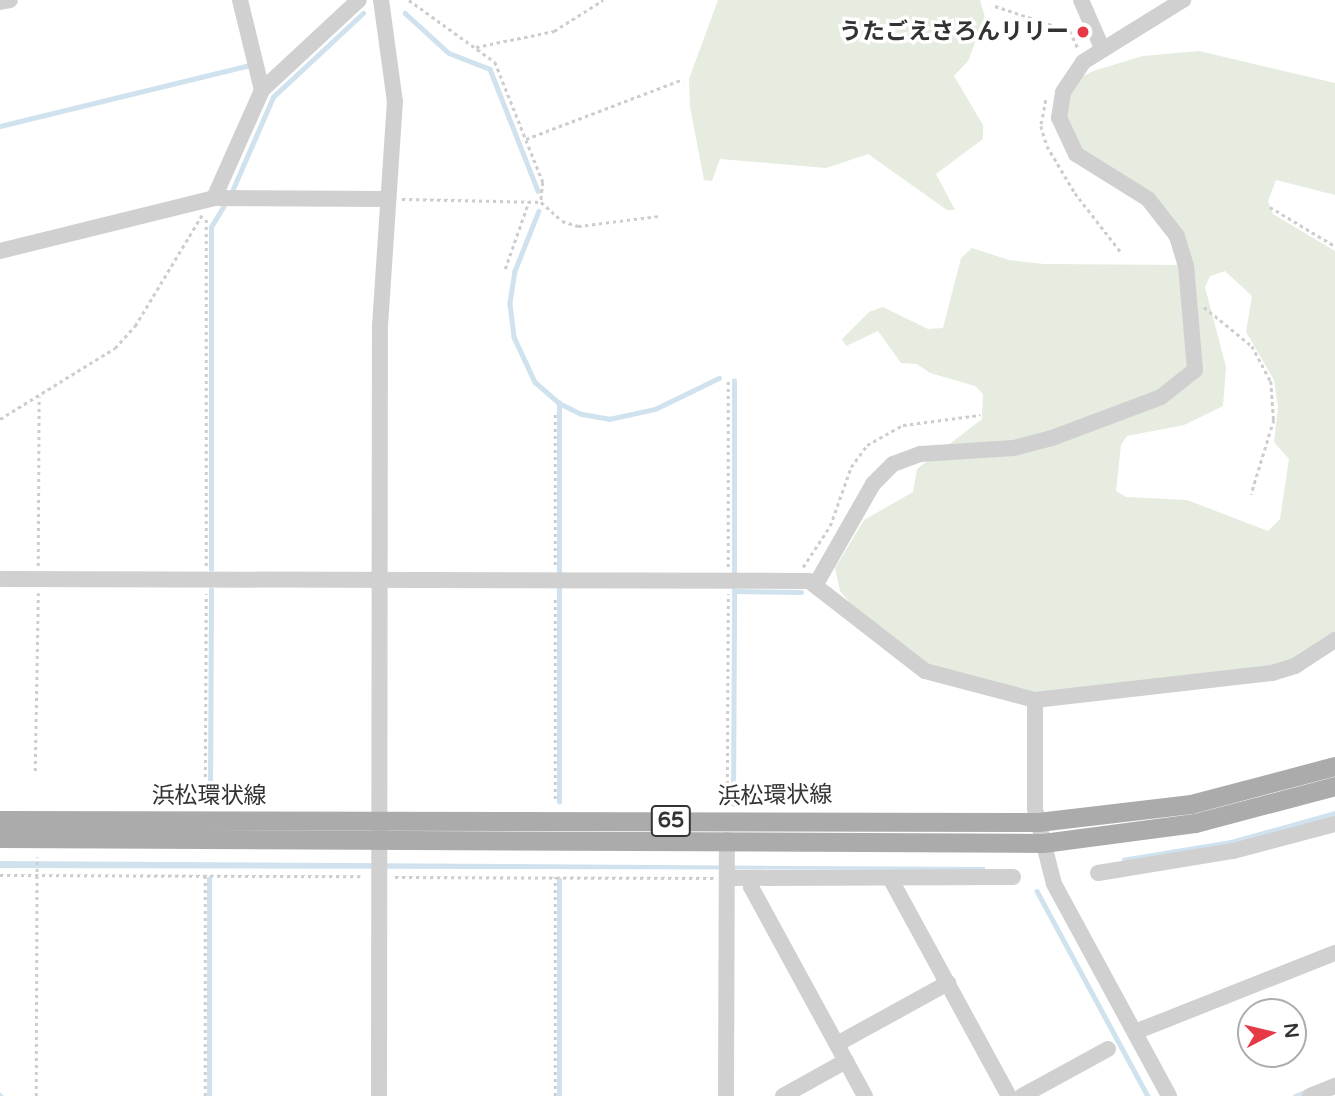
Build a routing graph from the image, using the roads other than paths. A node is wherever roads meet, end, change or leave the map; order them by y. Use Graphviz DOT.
graph roads {
  1 [pos="10,0"];
  2 [pos="240,0"];
  3 [pos="359,0"];
  4 [pos="381,0"];
  5 [pos="1081,0"];
  6 [pos="1183,0"];
  7 [pos="0,2"];
  8 [pos="1102,48"];
  9 [pos="262,90"];
  10 [pos="214,198"];
  11 [pos="388,199"];
  12 [pos="0,251"];
  13 [pos="0,579"];
  14 [pos="379,579"];
  15 [pos="816,583"];
  16 [pos="1335,640"];
  17 [pos="1035,700"];
  18 [pos="1335,766"];
  19 [pos="1335,786"];
  20 [pos="380,819"];
  21 [pos="0,820"];
  22 [pos="1038,822"];
  23 [pos="1335,824"];
  24 [pos="0,838"];
  25 [pos="727,840"];
  26 [pos="1044,843"];
  27 [pos="379,863"];
  28 [pos="1098,873"];
  29 [pos="727,876"];
  30 [pos="751,877"];
  31 [pos="1013,877"];
  32 [pos="890,878"];
  33 [pos="1335,953"];
  34 [pos="948,983"];
  35 [pos="1135,1032"];
  36 [pos="836,1044"];
  37 [pos="1108,1049"];
  38 [pos="846,1061"];
  39 [pos="1335,1086"];
  40 [pos="379,1096"];
  41 [pos="726,1096"];
  42 [pos="783,1096"];
  43 [pos="865,1096"];
  44 [pos="1009,1096"];
  45 [pos="1022,1096"];
  46 [pos="1169,1096"];
  47 [pos="1310,1096"];
  1 -- 7 [label="street"];
  2 -- 9 [label="street"];
  3 -- 9 [label="street"];
  4 -- 11 [label="street"];
  5 -- 8 [label="street"];
  6 -- 8 [label="street"];
  8 -- 15 [label="street"];
  9 -- 10 [label="street"];
  10 -- 11 [label="street"];
  10 -- 12 [label="street"];
  11 -- 14 [label="street"];
  13 -- 14 [label="street"];
  14 -- 15 [label="street"];
  14 -- 20 [label="street"];
  15 -- 17 [label="street"];
  16 -- 17 [label="street"];
  17 -- 22 [label="street"];
  18 -- 22 [label="main road, 浜松環状線 / 65"];
  19 -- 26 [label="main road, 浜松環状線 / 65"];
  20 -- 21 [label="main road, 浜松環状線 / 65"];
  20 -- 25 [label="main road, 浜松環状線 / 65"];
  20 -- 27 [label="street"];
  22 -- 25 [label="main road, 浜松環状線 / 65"];
  22 -- 26 [label="street"];
  23 -- 28 [label="street"];
  24 -- 27 [label="main road, 浜松環状線 / 65"];
  25 -- 26 [label="main road, 浜松環状線 / 65"];
  25 -- 27 [label="main road, 浜松環状線 / 65"];
  25 -- 29 [label="street"];
  26 -- 35 [label="street"];
  27 -- 40 [label="street"];
  29 -- 30 [label="street"];
  29 -- 41 [label="street"];
  30 -- 32 [label="street"];
  30 -- 36 [label="street"];
  31 -- 32 [label="street"];
  32 -- 34 [label="street"];
  33 -- 35 [label="street"];
  34 -- 36 [label="street"];
  34 -- 44 [label="street"];
  35 -- 46 [label="street"];
  36 -- 38 [label="street"];
  37 -- 45 [label="street"];
  38 -- 42 [label="street"];
  38 -- 43 [label="street"];
  39 -- 47 [label="street"];
}
